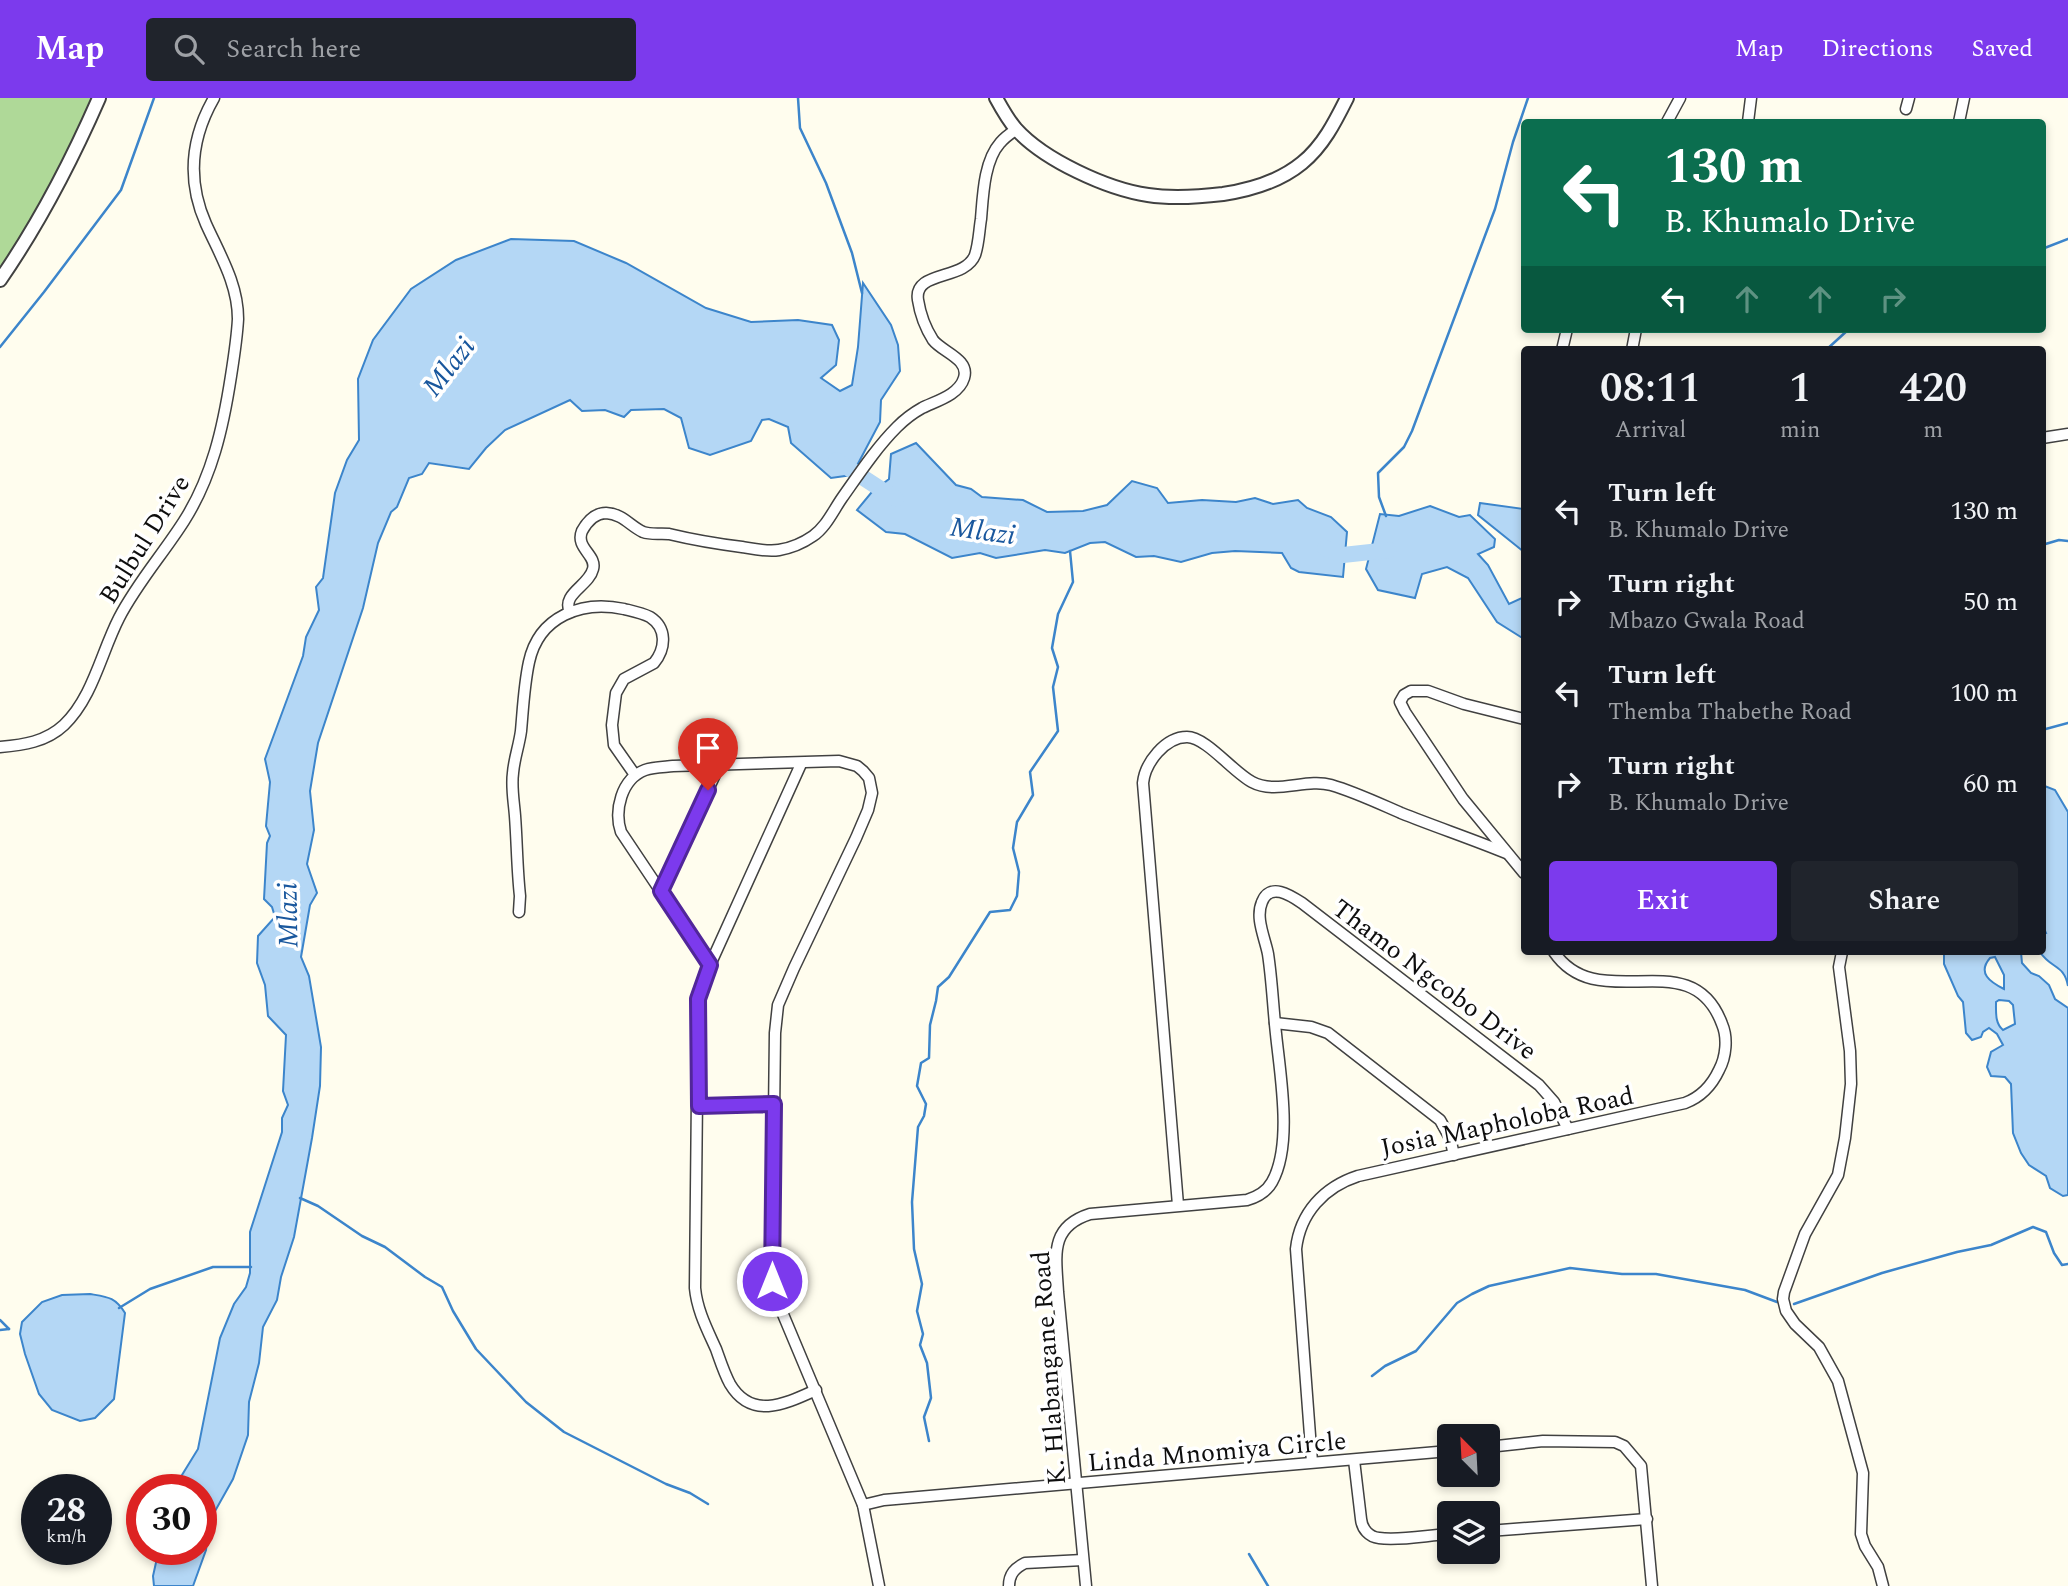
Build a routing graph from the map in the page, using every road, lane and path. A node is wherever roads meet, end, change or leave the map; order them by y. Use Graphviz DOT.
graph roads {
  1 [pos="99,98"];
  2 [pos="214,98"];
  3 [pos="996,98"];
  4 [pos="1347,98"];
  5 [pos="1680,98"];
  6 [pos="1751,98"];
  7 [pos="1909,98"];
  8 [pos="1964,98"];
  9 [pos="1906,109"];
  10 [pos="1669,119"];
  11 [pos="1748,119"];
  12 [pos="1960,119"];
  13 [pos="1017,129"];
  14 [pos="0,280"];
  15 [pos="2068,433"];
  16 [pos="2046,437"];
  17 [pos="570,612"];
  18 [pos="1521,718"];
  19 [pos="0,747"];
  20 [pos="801,764"];
  21 [pos="719,766"];
  22 [pos="635,775"];
  23 [pos="1506,853"];
  24 [pos="1521,870"];
  25 [pos="661,891"];
  26 [pos="1261,903"];
  27 [pos="519,912"];
  28 [pos="1556,955"];
  29 [pos="1841,955"];
  30 [pos="710,965"];
  31 [pos="1275,1024"];
  32 [pos="774,1104"];
  33 [pos="699,1106"];
  34 [pos="1568,1129"];
  35 [pos="1454,1154"];
  36 [pos="1178,1205"];
  37 [pos="816,1390"];
  38 [pos="1500,1446"];
  39 [pos="1437,1452"];
  40 [pos="1354,1460"];
  41 [pos="1312,1462"];
  42 [pos="1076,1484"];
  43 [pos="863,1505"];
  44 [pos="1647,1519"];
  45 [pos="1500,1530"];
  46 [pos="1437,1535"];
  47 [pos="1083,1560"];
  48 [pos="880,1586"];
  49 [pos="1009,1586"];
  50 [pos="1086,1586"];
  51 [pos="1652,1586"];
  52 [pos="1883,1586"];
  1 -- 14 [label="street"];
  2 -- 19 [label="street, Bulbul Drive"];
  3 -- 13 [label="street"];
  4 -- 13 [label="street"];
  5 -- 10 [label="street"];
  6 -- 11 [label="street"];
  7 -- 9 [label="street"];
  8 -- 12 [label="street"];
  13 -- 17 [label="street"];
  15 -- 16 [label="street"];
  17 -- 22 [label="street"];
  17 -- 27 [label="street"];
  18 -- 23 [label="street"];
  20 -- 21 [label="street"];
  20 -- 30 [label="street"];
  20 -- 32 [label="street"];
  21 -- 22 [label="street"];
  21 -- 25 [label="street"];
  22 -- 25 [label="street"];
  23 -- 24 [label="street"];
  23 -- 36 [label="street"];
  25 -- 30 [label="street"];
  26 -- 31 [label="street, K. Hlabangane Road"];
  26 -- 34 [label="street, Thamo Ngcobo Drive"];
  28 -- 34 [label="street, Josia Mapholoba Road"];
  29 -- 52 [label="street"];
  30 -- 33 [label="street"];
  31 -- 35 [label="street"];
  31 -- 36 [label="street, K. Hlabangane Road"];
  32 -- 33 [label="street"];
  32 -- 37 [label="street"];
  33 -- 37 [label="street"];
  34 -- 35 [label="street, Josia Mapholoba Road"];
  35 -- 41 [label="street, Josia Mapholoba Road"];
  36 -- 42 [label="street, K. Hlabangane Road"];
  37 -- 43 [label="street"];
  38 -- 44 [label="street"];
  39 -- 40 [label="street, Linda Mnomiya Circle"];
  40 -- 41 [label="street, Linda Mnomiya Circle"];
  40 -- 46 [label="street"];
  41 -- 42 [label="street, Linda Mnomiya Circle"];
  42 -- 43 [label="street, Linda Mnomiya Circle"];
  42 -- 47 [label="street, K. Hlabangane Road"];
  43 -- 48 [label="street"];
  44 -- 45 [label="street"];
  44 -- 51 [label="street"];
  47 -- 49 [label="street"];
  47 -- 50 [label="street, K. Hlabangane Road"];
}
